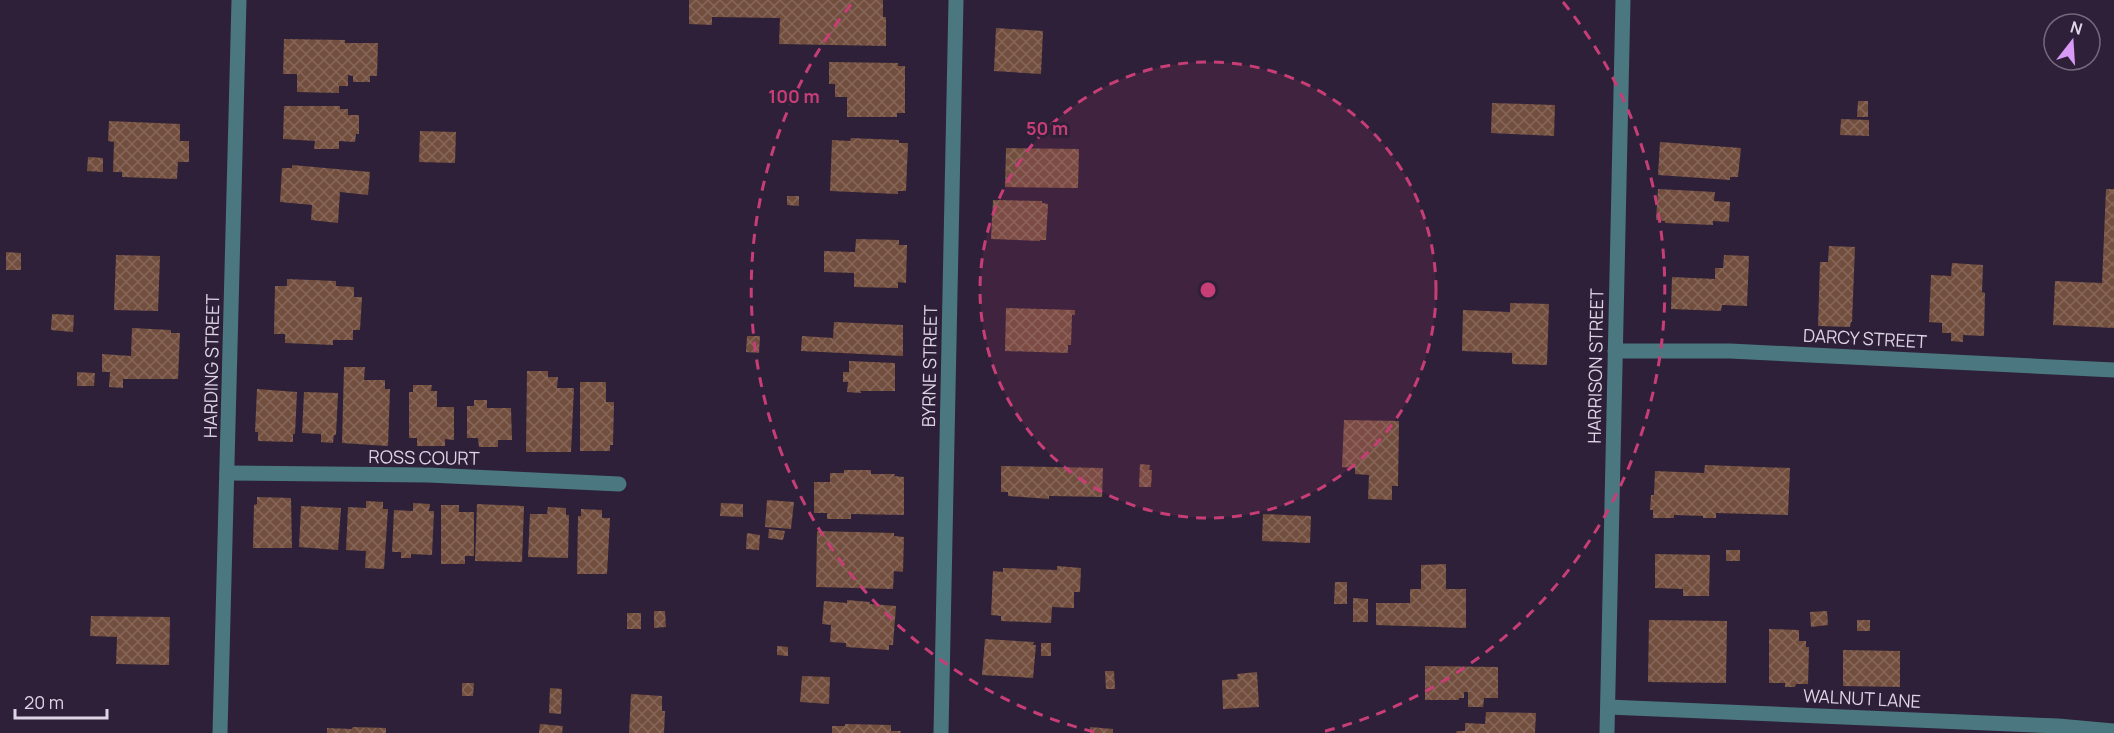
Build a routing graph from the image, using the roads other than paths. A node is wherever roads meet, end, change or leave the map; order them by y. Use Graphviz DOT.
graph roads {
  1 [pos="239,0"];
  2 [pos="956,0"];
  3 [pos="1623,0"];
  4 [pos="1615,351"];
  5 [pos="2114,370"];
  6 [pos="227,473"];
  7 [pos="619,484"];
  8 [pos="1608,707"];
  9 [pos="2114,731"];
  10 [pos="220,733"];
  11 [pos="942,733"];
  12 [pos="1607,733"];
  1 -- 6 [label="street, HARDING STREET"];
  2 -- 11 [label="street, BYRNE STREET"];
  3 -- 4 [label="street, HARRISON STREET"];
  4 -- 5 [label="street, DARCY STREET"];
  4 -- 8 [label="street, HARRISON STREET"];
  6 -- 7 [label="street, ROSS COURT"];
  6 -- 10 [label="street, HARDING STREET"];
  8 -- 9 [label="street, WALNUT LANE"];
  8 -- 12 [label="street, HARRISON STREET"];
}
